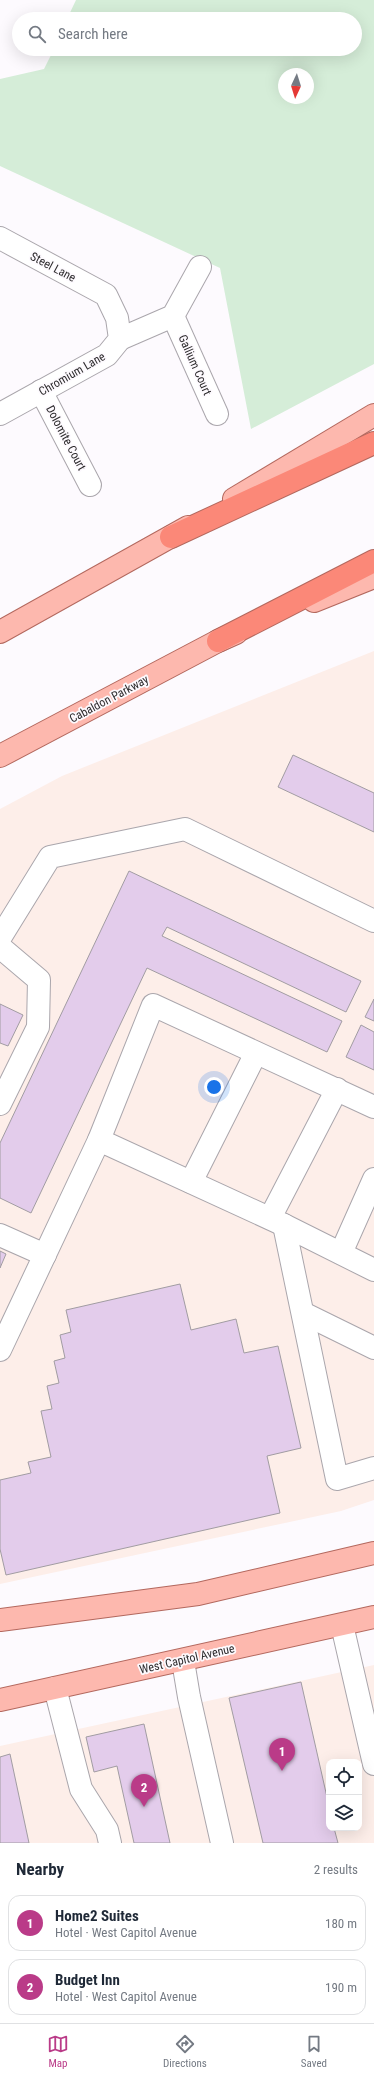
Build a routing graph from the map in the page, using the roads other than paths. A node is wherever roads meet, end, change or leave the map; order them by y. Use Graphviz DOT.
graph roads {
  1 [pos="0,238"];
  2 [pos="200,267"];
  3 [pos="173,316"];
  4 [pos="120,339"];
  5 [pos="41,392"];
  6 [pos="0,414"];
  7 [pos="217,414"];
  8 [pos="374,415"];
  9 [pos="374,443"];
  10 [pos="90,485"];
  11 [pos="170,537"];
  12 [pos="374,561"];
  13 [pos="374,577"];
  14 [pos="0,632"];
  15 [pos="218,641"];
  16 [pos="0,756"];
  17 [pos="374,921"];
  18 [pos="0,938"];
  19 [pos="0,948"];
  20 [pos="256,1053"];
  21 [pos="337,1090"];
  22 [pos="0,1104"];
  23 [pos="374,1107"];
  24 [pos="99,1140"];
  25 [pos="374,1179"];
  26 [pos="192,1182"];
  27 [pos="277,1221"];
  28 [pos="0,1235"];
  29 [pos="341,1253"];
  30 [pos="45,1255"];
  31 [pos="374,1270"];
  32 [pos="303,1313"];
  33 [pos="374,1348"];
  34 [pos="0,1350"];
  35 [pos="374,1468"];
  36 [pos="374,1553"];
  37 [pos="374,1618"];
  38 [pos="0,1620"];
  39 [pos="342,1625"];
  40 [pos="184,1661"];
  41 [pos="55,1688"];
  42 [pos="0,1700"];
  43 [pos="374,1764"];
  44 [pos="110,1843"];
  45 [pos="222,1843"];
  1 -- 4 [label="street, Steel Lane"];
  2 -- 3 [label="street"];
  3 -- 4 [label="street"];
  3 -- 7 [label="street, Gallium Court"];
  4 -- 5 [label="street, Chromium Lane"];
  5 -- 6 [label="street, Chromium Lane"];
  5 -- 10 [label="street, Dolomite Court"];
  8 -- 11 [label="main road"];
  9 -- 11 [label="highway"];
  11 -- 14 [label="main road"];
  12 -- 15 [label="highway"];
  13 -- 15 [label="main road, Cabaldon Parkway"];
  15 -- 16 [label="main road, Cabaldon Parkway"];
  17 -- 18 [label="street"];
  19 -- 22 [label="street"];
  20 -- 21 [label="street"];
  20 -- 24 [label="street"];
  20 -- 26 [label="street"];
  21 -- 23 [label="street"];
  21 -- 27 [label="street"];
  24 -- 26 [label="street"];
  24 -- 30 [label="street"];
  25 -- 29 [label="street"];
  26 -- 27 [label="street"];
  27 -- 29 [label="street"];
  27 -- 32 [label="street"];
  28 -- 30 [label="street"];
  29 -- 31 [label="street"];
  30 -- 34 [label="street"];
  32 -- 33 [label="street"];
  32 -- 35 [label="street"];
  36 -- 38 [label="main road"];
  37 -- 39 [label="main road, West Capitol Avenue"];
  39 -- 40 [label="main road, West Capitol Avenue"];
  39 -- 43 [label="street"];
  40 -- 41 [label="main road, West Capitol Avenue"];
  40 -- 45 [label="street"];
  41 -- 42 [label="main road, West Capitol Avenue"];
  41 -- 44 [label="street"];
}
